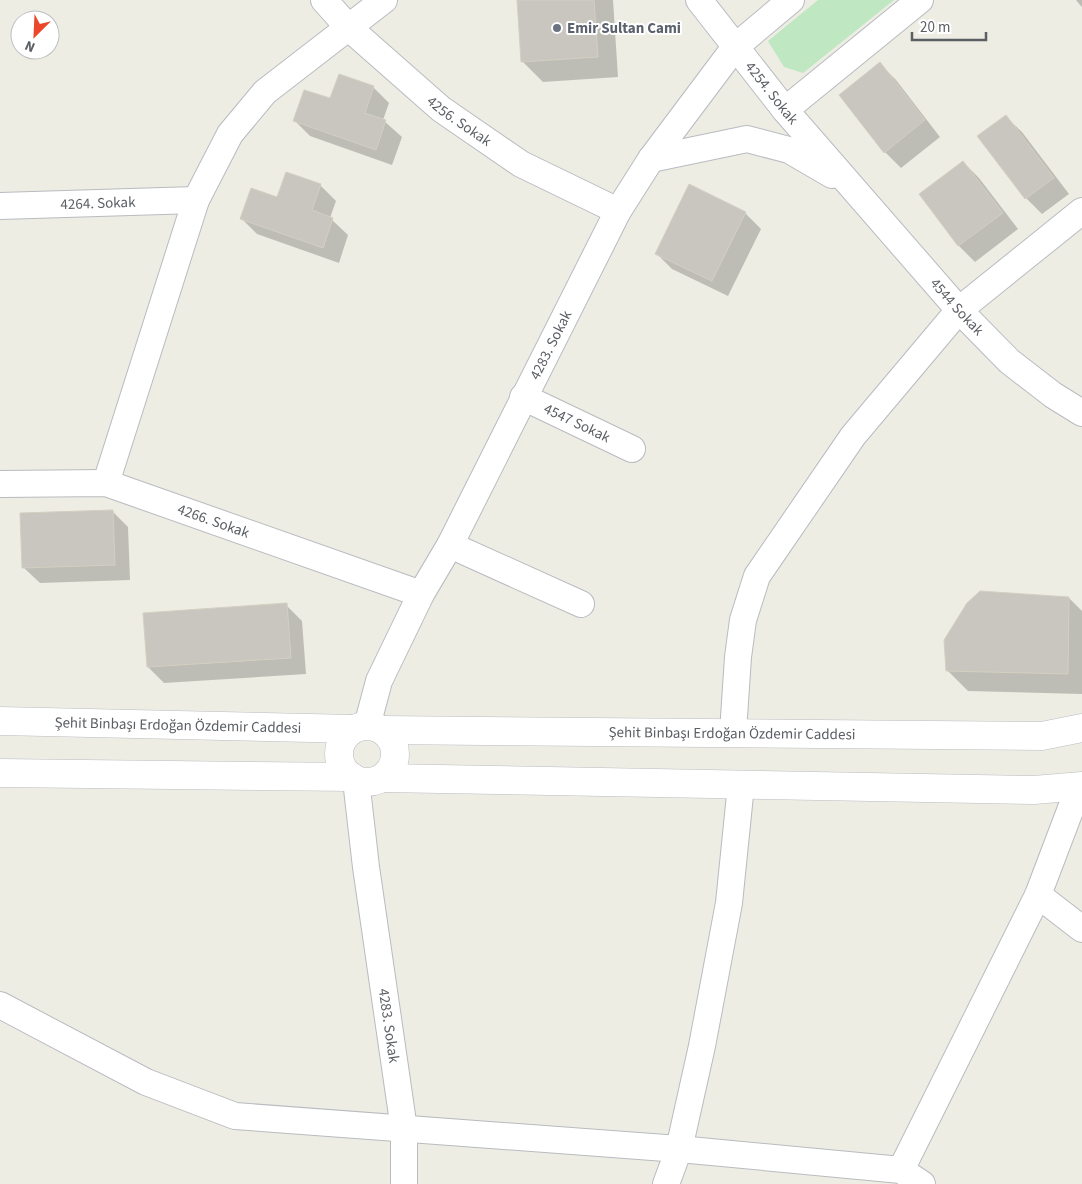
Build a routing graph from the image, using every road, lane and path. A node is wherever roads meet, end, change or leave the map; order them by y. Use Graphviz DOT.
graph roads {
  1 [pos="324,0"];
  2 [pos="384,0"];
  3 [pos="699,0"];
  4 [pos="791,0"];
  5 [pos="920,0"];
  6 [pos="349,28"];
  7 [pos="736,47"];
  8 [pos="785,110"];
  9 [pos="651,159"];
  10 [pos="847,184"];
  11 [pos="196,200"];
  12 [pos="0,206"];
  13 [pos="618,211"];
  14 [pos="1082,212"];
  15 [pos="959,310"];
  16 [pos="522,397"];
  17 [pos="1082,413"];
  18 [pos="632,449"];
  19 [pos="106,483"];
  20 [pos="0,484"];
  21 [pos="450,545"];
  22 [pos="421,594"];
  23 [pos="582,604"];
  24 [pos="0,721"];
  25 [pos="368,728"];
  26 [pos="1082,728"];
  27 [pos="733,732"];
  28 [pos="0,773"];
  29 [pos="368,779"];
  30 [pos="741,785"];
  31 [pos="1080,786"];
  32 [pos="1038,895"];
  33 [pos="1082,930"];
  34 [pos="0,1005"];
  35 [pos="404,1129"];
  36 [pos="679,1149"];
  37 [pos="912,1177"];
  38 [pos="404,1184"];
  39 [pos="666,1184"];
  1 -- 6 [label="street, 4256. Sokak"];
  2 -- 6 [label="street"];
  3 -- 7 [label="street, 4254. Sokak"];
  4 -- 7 [label="street, 4283. Sokak"];
  5 -- 8 [label="street"];
  6 -- 11 [label="street"];
  6 -- 13 [label="street, 4256. Sokak"];
  7 -- 8 [label="street, 4254. Sokak"];
  7 -- 9 [label="street, 4283. Sokak"];
  8 -- 10 [label="street, 4254. Sokak"];
  9 -- 10 [label="street"];
  9 -- 13 [label="street, 4283. Sokak"];
  10 -- 15 [label="street, 4544 Sokak"];
  11 -- 12 [label="street, 4264. Sokak"];
  11 -- 19 [label="street"];
  13 -- 16 [label="street, 4283. Sokak"];
  14 -- 15 [label="street"];
  15 -- 17 [label="street, 4544 Sokak"];
  15 -- 27 [label="street"];
  16 -- 18 [label="street, 4547 Sokak"];
  16 -- 21 [label="street, 4283. Sokak"];
  19 -- 20 [label="street, 4266. Sokak"];
  19 -- 22 [label="street, 4266. Sokak"];
  21 -- 22 [label="street, 4283. Sokak"];
  21 -- 23 [label="street"];
  22 -- 25 [label="street, 4283. Sokak"];
  24 -- 25 [label="main road, Şehit Binbaşı Erdoğan Özdemir Caddesi"];
  25 -- 27 [label="main road, Şehit Binbaşı Erdoğan Özdemir Caddesi"];
  25 -- 29 [label="main road"];
  25 -- 29 [label="main road"];
  26 -- 27 [label="main road, Şehit Binbaşı Erdoğan Özdemir Caddesi"];
  28 -- 29 [label="main road"];
  29 -- 30 [label="main road"];
  29 -- 35 [label="street, 4283. Sokak"];
  30 -- 31 [label="main road"];
  30 -- 36 [label="street"];
  31 -- 32 [label="street"];
  32 -- 33 [label="street"];
  32 -- 37 [label="street"];
  34 -- 35 [label="street"];
  35 -- 36 [label="street"];
  35 -- 38 [label="street, 4283. Sokak"];
  36 -- 37 [label="street"];
  36 -- 39 [label="street"];
}
